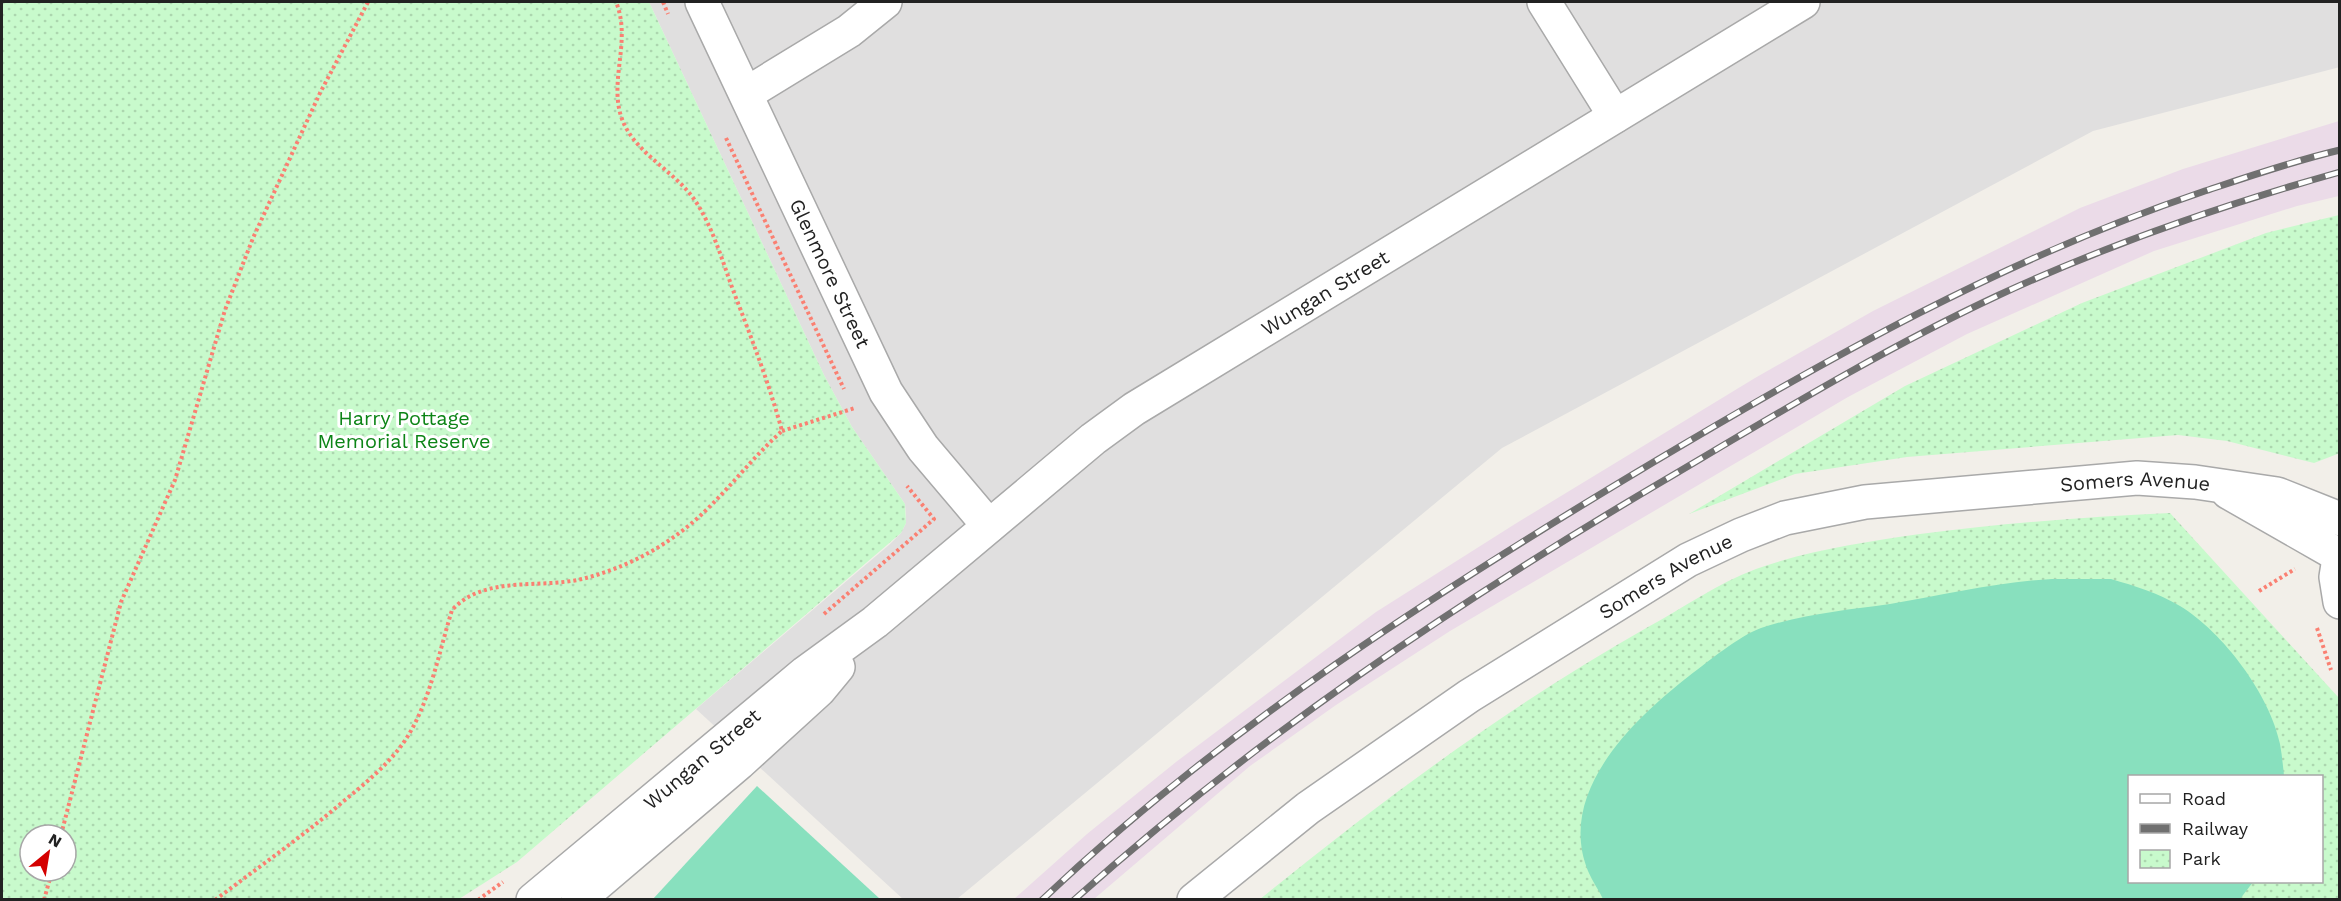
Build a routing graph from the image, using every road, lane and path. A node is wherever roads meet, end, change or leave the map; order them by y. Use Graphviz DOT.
graph roads {
  1 [pos="368,2"];
  2 [pos="615,2"];
  3 [pos="663,2"];
  4 [pos="702,2"];
  5 [pos="885,2"];
  6 [pos="1545,2"];
  7 [pos="1803,2"];
  8 [pos="672,22"];
  9 [pos="746,94"];
  10 [pos="1614,116"];
  11 [pos="721,128"];
  12 [pos="886,392"];
  13 [pos="856,408"];
  14 [pos="861,418"];
  15 [pos="782,431"];
  16 [pos="906,484"];
  17 [pos="2222,488"];
  18 [pos="2340,519"];
  19 [pos="989,526"];
  20 [pos="2339,554"];
  21 [pos="2328,612"];
  22 [pos="815,621"];
  23 [pos="875,622"];
  24 [pos="2331,670"];
  25 [pos="64,823"];
  26 [pos="505,881"];
  27 [pos="49,883"];
  28 [pos="44,900"];
  29 [pos="215,900"];
  30 [pos="478,900"];
  31 [pos="532,900"];
  32 [pos="578,900"];
  33 [pos="1194,900"];
  1 -- 25 [label="path"];
  2 -- 15 [label="path"];
  3 -- 8 [label="path"];
  4 -- 9 [label="street, Glenmore Street"];
  5 -- 9 [label="street"];
  6 -- 10 [label="street"];
  7 -- 10 [label="street, Wungan Street"];
  9 -- 12 [label="street, Glenmore Street"];
  10 -- 19 [label="street, Wungan Street"];
  11 -- 13 [label="path"];
  12 -- 13 [label="path"];
  12 -- 19 [label="street, Glenmore Street"];
  13 -- 14 [label="path"];
  13 -- 15 [label="path"];
  15 -- 29 [label="path"];
  16 -- 22 [label="path"];
  17 -- 18 [label="street, Somers Avenue"];
  17 -- 20 [label="street, Somers Avenue"];
  17 -- 33 [label="street, Somers Avenue"];
  19 -- 23 [label="street, Wungan Street"];
  20 -- 21 [label="street"];
  21 -- 24 [label="path"];
  23 -- 31 [label="street, Wungan Street"];
  23 -- 32 [label="street, Wungan Street"];
  26 -- 30 [label="path"];
  27 -- 28 [label="path"];
}
